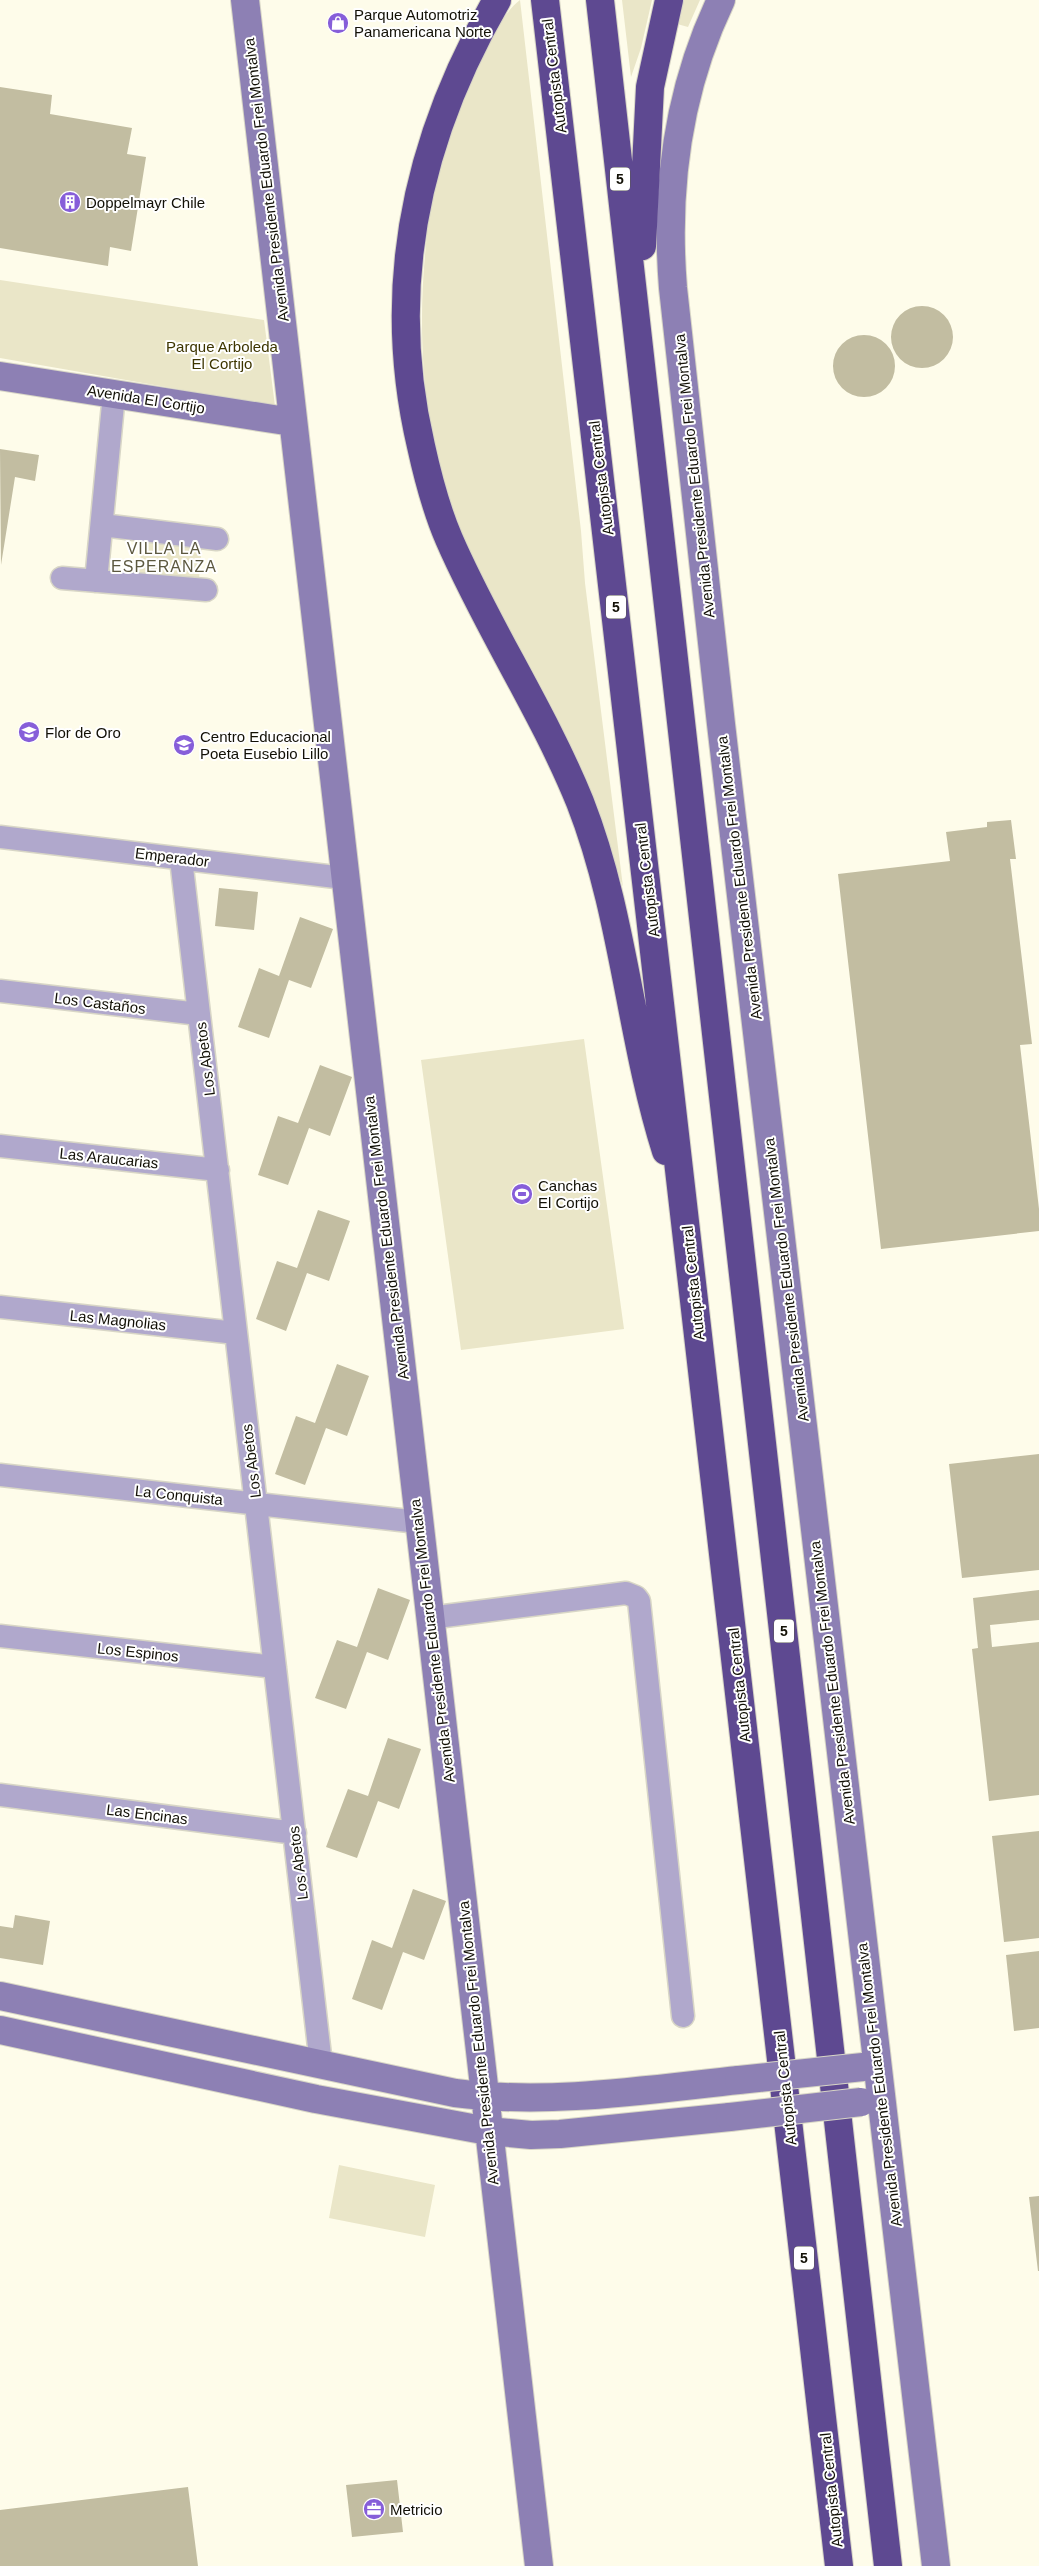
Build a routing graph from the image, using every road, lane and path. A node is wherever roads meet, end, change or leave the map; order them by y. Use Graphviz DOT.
graph roads {
  1 [pos="245,0"];
  2 [pos="497,0"];
  3 [pos="545,0"];
  4 [pos="600,0"];
  5 [pos="669,0"];
  6 [pos="721,0"];
  7 [pos="641,358"];
  8 [pos="0,376"];
  9 [pos="114,394"];
  10 [pos="292,422"];
  11 [pos="102,525"];
  12 [pos="217,538"];
  13 [pos="62,578"];
  14 [pos="96,581"];
  15 [pos="206,590"];
  16 [pos="0,837"];
  17 [pos="181,858"];
  18 [pos="344,878"];
  19 [pos="0,991"];
  20 [pos="199,1014"];
  21 [pos="0,1146"];
  22 [pos="218,1170"];
  23 [pos="686,1214"];
  24 [pos="0,1307"];
  25 [pos="236,1333"];
  26 [pos="0,1475"];
  27 [pos="256,1503"];
  28 [pos="418,1522"];
  29 [pos="429,1618"];
  30 [pos="0,1636"];
  31 [pos="276,1667"];
  32 [pos="0,1795"];
  33 [pos="295,1833"];
  34 [pos="0,1996"];
  35 [pos="40,2005"];
  36 [pos="683,2016"];
  37 [pos="0,2030"];
  38 [pos="34,2037"];
  39 [pos="321,2064"];
  40 [pos="870,2065"];
  41 [pos="485,2097"];
  42 [pos="871,2100"];
  43 [pos="488,2131"];
  44 [pos="539,2566"];
  45 [pos="839,2566"];
  46 [pos="888,2566"];
  47 [pos="936,2566"];
  1 -- 10 [label="main road, Avenida Presidente Eduardo Frei Montalva"];
  2 -- 23 [label="highway"];
  3 -- 23 [label="highway, Autopista Central / 5"];
  4 -- 7 [label="highway, 5"];
  5 -- 7 [label="highway"];
  6 -- 40 [label="main road, Avenida Presidente Eduardo Frei Montalva"];
  7 -- 46 [label="highway, 5"];
  8 -- 9 [label="main road, Avenida El Cortijo"];
  9 -- 10 [label="main road, Avenida El Cortijo"];
  9 -- 11 [label="street"];
  10 -- 18 [label="main road, Avenida Presidente Eduardo Frei Montalva"];
  11 -- 12 [label="street"];
  11 -- 14 [label="street"];
  13 -- 14 [label="street"];
  14 -- 15 [label="street"];
  16 -- 17 [label="street, Emperador"];
  17 -- 18 [label="street, Emperador"];
  17 -- 20 [label="street, Los Abetos"];
  18 -- 28 [label="main road, Avenida Presidente Eduardo Frei Montalva"];
  19 -- 20 [label="street, Los Castaños"];
  20 -- 22 [label="street, Los Abetos"];
  21 -- 22 [label="street, Las Araucarias"];
  22 -- 25 [label="street, Los Abetos"];
  23 -- 45 [label="highway, Autopista Central / 5"];
  24 -- 25 [label="street, Las Magnolias"];
  25 -- 27 [label="street, Los Abetos"];
  26 -- 27 [label="street, La Conquista"];
  27 -- 28 [label="street, La Conquista"];
  27 -- 31 [label="street, Los Abetos"];
  28 -- 29 [label="main road, Avenida Presidente Eduardo Frei Montalva"];
  29 -- 36 [label="street"];
  29 -- 41 [label="main road, Avenida Presidente Eduardo Frei Montalva"];
  30 -- 31 [label="street, Los Espinos"];
  31 -- 33 [label="street, Los Abetos"];
  32 -- 33 [label="street, Las Encinas"];
  33 -- 39 [label="street, Los Abetos"];
  34 -- 35 [label="main road"];
  35 -- 38 [label="main road"];
  35 -- 39 [label="main road"];
  37 -- 38 [label="main road"];
  38 -- 43 [label="main road"];
  39 -- 41 [label="main road"];
  40 -- 41 [label="main road, bridge"];
  40 -- 42 [label="main road, Avenida Presidente Eduardo Frei Montalva"];
  41 -- 43 [label="main road, Avenida Presidente Eduardo Frei Montalva"];
  42 -- 43 [label="main road, bridge"];
  42 -- 47 [label="main road, Avenida Presidente Eduardo Frei Montalva"];
  43 -- 44 [label="main road, Avenida Presidente Eduardo Frei Montalva"];
}
